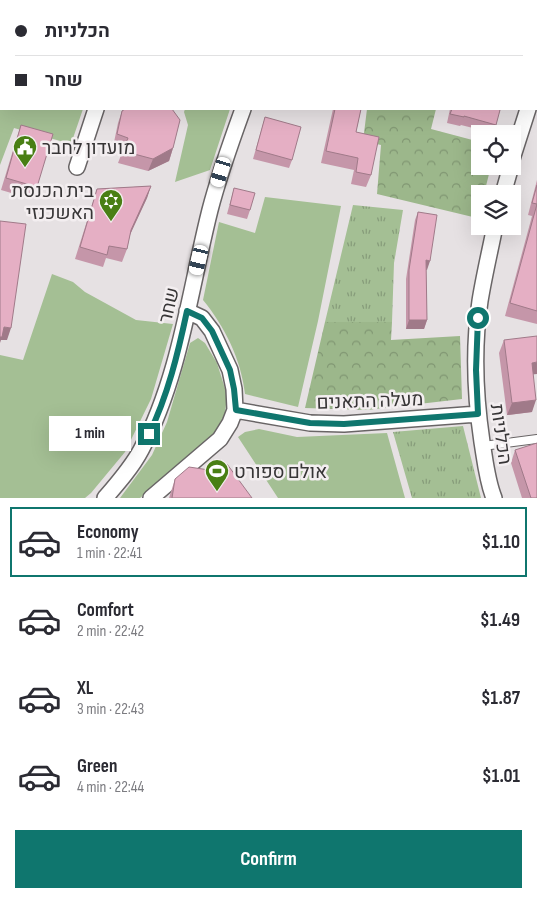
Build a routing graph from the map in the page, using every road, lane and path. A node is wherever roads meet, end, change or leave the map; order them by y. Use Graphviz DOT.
graph roads {
  1 [pos="96,110"];
  2 [pos="243,110"];
  3 [pos="528,110"];
  4 [pos="521,131"];
  5 [pos="77,167"];
  6 [pos="493,235"];
  7 [pos="187,311"];
  8 [pos="236,410"];
  9 [pos="478,414"];
  10 [pos="537,439"];
  11 [pos="483,446"];
  12 [pos="105,498"];
  13 [pos="152,498"];
  14 [pos="494,498"];
  1 -- 5 [label="street"];
  2 -- 7 [label="street, שחר"];
  3 -- 4 [label="street"];
  6 -- 9 [label="street, הכלניות"];
  7 -- 8 [label="street"];
  7 -- 12 [label="street, שחר"];
  8 -- 9 [label="street, מעלה התאנים"];
  8 -- 13 [label="street"];
  9 -- 11 [label="street, הכלניות"];
  10 -- 11 [label="lane"];
  11 -- 14 [label="street, הכלניות"];
}
